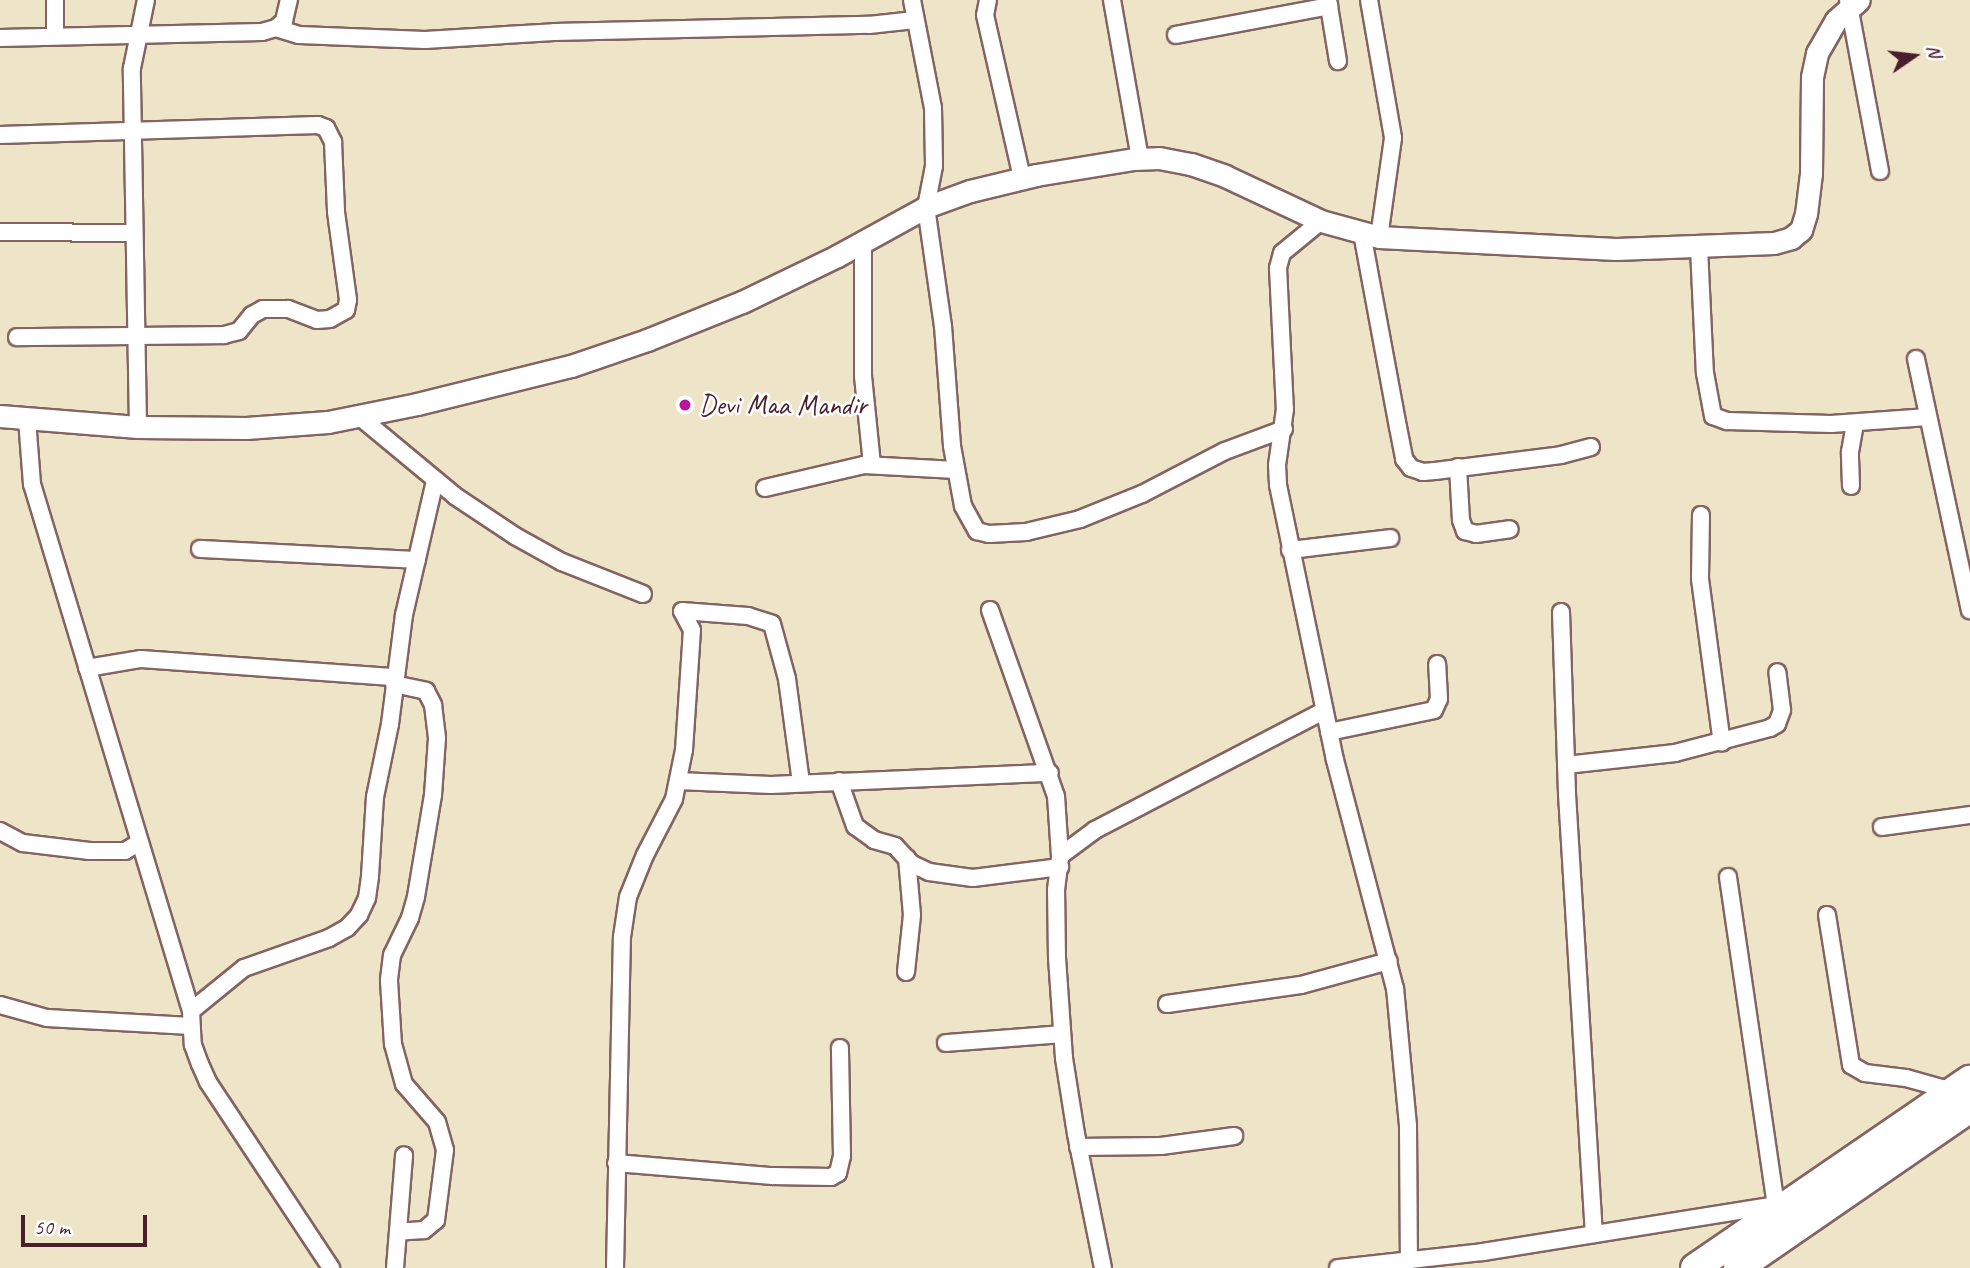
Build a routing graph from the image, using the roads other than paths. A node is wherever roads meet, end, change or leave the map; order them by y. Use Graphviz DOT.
graph roads {
  1 [pos="55,0"];
  2 [pos="146,0"];
  3 [pos="289,0"];
  4 [pos="988,0"];
  5 [pos="1112,0"];
  6 [pos="1369,0"];
  7 [pos="916,1"];
  8 [pos="1852,2"];
  9 [pos="1328,3"];
  10 [pos="915,20"];
  11 [pos="276,28"];
  12 [pos="140,32"];
  13 [pos="1176,35"];
  14 [pos="55,36"];
  15 [pos="0,38"];
  16 [pos="1338,61"];
  17 [pos="131,132"];
  18 [pos="0,135"];
  19 [pos="1140,159"];
  20 [pos="1880,171"];
  21 [pos="1022,178"];
  22 [pos="926,207"];
  23 [pos="1321,221"];
  24 [pos="0,232"];
  25 [pos="134,233"];
  26 [pos="1370,235"];
  27 [pos="863,241"];
  28 [pos="1699,248"];
  29 [pos="136,336"];
  30 [pos="17,337"];
  31 [pos="1916,359"];
  32 [pos="0,416"];
  33 [pos="360,417"];
  34 [pos="1928,417"];
  35 [pos="27,419"];
  36 [pos="1855,424"];
  37 [pos="138,427"];
  38 [pos="1284,429"];
  39 [pos="1591,447"];
  40 [pos="872,465"];
  41 [pos="1458,467"];
  42 [pos="956,470"];
  43 [pos="435,481"];
  44 [pos="1852,486"];
  45 [pos="765,488"];
  46 [pos="1701,515"];
  47 [pos="1510,529"];
  48 [pos="1390,538"];
  49 [pos="200,549"];
  50 [pos="1290,550"];
  51 [pos="417,560"];
  52 [pos="643,594"];
  53 [pos="990,610"];
  54 [pos="1970,610"];
  55 [pos="1561,612"];
  56 [pos="1437,664"];
  57 [pos="87,668"];
  58 [pos="1777,672"];
  59 [pos="394,681"];
  60 [pos="1324,711"];
  61 [pos="1329,732"];
  62 [pos="1722,743"];
  63 [pos="1566,765"];
  64 [pos="1050,773"];
  65 [pos="839,780"];
  66 [pos="678,781"];
  67 [pos="801,783"];
  68 [pos="1970,815"];
  69 [pos="1882,827"];
  70 [pos="0,831"];
  71 [pos="140,842"];
  72 [pos="907,858"];
  73 [pos="1060,861"];
  74 [pos="1727,877"];
  75 [pos="1827,915"];
  76 [pos="1390,961"];
  77 [pos="905,972"];
  78 [pos="1167,1004"];
  79 [pos="0,1005"];
  80 [pos="191,1018"];
  81 [pos="1062,1034"];
  82 [pos="946,1043"];
  83 [pos="840,1048"];
  84 [pos="1964,1093"];
  85 [pos="1234,1136"];
  86 [pos="1078,1147"];
  87 [pos="404,1154"];
  88 [pos="616,1163"];
  89 [pos="1778,1218"];
  90 [pos="398,1233"];
  91 [pos="1594,1234"];
  92 [pos="318,1261"];
  93 [pos="1409,1261"];
  94 [pos="331,1268"];
  95 [pos="395,1268"];
  96 [pos="615,1268"];
  97 [pos="1103,1268"];
  98 [pos="1338,1268"];
  99 [pos="1695,1268"];
  100 [pos="1738,1268"];
  1 -- 14 [label="street"];
  2 -- 12 [label="street"];
  3 -- 11 [label="street"];
  4 -- 21 [label="street"];
  5 -- 19 [label="street"];
  6 -- 26 [label="street"];
  7 -- 10 [label="street"];
  8 -- 20 [label="street"];
  8 -- 28 [label="street"];
  9 -- 13 [label="street"];
  9 -- 16 [label="street"];
  10 -- 11 [label="street"];
  10 -- 22 [label="street"];
  11 -- 12 [label="street"];
  12 -- 14 [label="street"];
  12 -- 17 [label="street"];
  14 -- 15 [label="street"];
  17 -- 18 [label="street"];
  17 -- 25 [label="street"];
  17 -- 29 [label="street"];
  19 -- 21 [label="street"];
  19 -- 23 [label="street"];
  21 -- 22 [label="street"];
  22 -- 27 [label="street"];
  22 -- 42 [label="street"];
  23 -- 26 [label="street"];
  23 -- 38 [label="street"];
  24 -- 25 [label="street"];
  25 -- 29 [label="street"];
  26 -- 28 [label="street"];
  26 -- 41 [label="street"];
  27 -- 33 [label="street"];
  27 -- 40 [label="street"];
  28 -- 36 [label="street"];
  29 -- 30 [label="street"];
  29 -- 37 [label="street"];
  31 -- 34 [label="street"];
  32 -- 35 [label="street"];
  33 -- 37 [label="street"];
  33 -- 43 [label="street"];
  34 -- 36 [label="street"];
  34 -- 54 [label="street"];
  35 -- 37 [label="street"];
  35 -- 57 [label="street"];
  36 -- 44 [label="street"];
  38 -- 42 [label="street"];
  38 -- 50 [label="street"];
  39 -- 41 [label="street"];
  40 -- 42 [label="street"];
  40 -- 45 [label="street"];
  41 -- 47 [label="street"];
  43 -- 51 [label="street"];
  43 -- 52 [label="street"];
  46 -- 62 [label="street"];
  48 -- 50 [label="street"];
  49 -- 51 [label="street"];
  50 -- 60 [label="street"];
  51 -- 59 [label="street"];
  53 -- 64 [label="street"];
  55 -- 63 [label="street"];
  56 -- 61 [label="street"];
  57 -- 59 [label="street"];
  57 -- 71 [label="street"];
  58 -- 62 [label="street"];
  59 -- 80 [label="street"];
  59 -- 90 [label="street"];
  60 -- 61 [label="street"];
  60 -- 73 [label="street"];
  61 -- 76 [label="street"];
  62 -- 63 [label="street"];
  63 -- 91 [label="street"];
  64 -- 65 [label="street"];
  64 -- 73 [label="street"];
  65 -- 67 [label="street"];
  65 -- 72 [label="street"];
  66 -- 67 [label="street"];
  66 -- 67 [label="street"];
  66 -- 88 [label="street"];
  68 -- 69 [label="street"];
  70 -- 71 [label="street"];
  71 -- 80 [label="street"];
  72 -- 73 [label="street"];
  72 -- 77 [label="street"];
  73 -- 81 [label="street"];
  74 -- 89 [label="street"];
  75 -- 84 [label="street"];
  76 -- 78 [label="street"];
  76 -- 93 [label="street"];
  79 -- 80 [label="street"];
  80 -- 92 [label="street"];
  81 -- 82 [label="street"];
  81 -- 86 [label="street"];
  83 -- 88 [label="street"];
  84 -- 89 [label="highway"];
  85 -- 86 [label="street"];
  86 -- 97 [label="street"];
  87 -- 90 [label="street"];
  88 -- 96 [label="street"];
  89 -- 91 [label="street"];
  89 -- 99 [label="highway"];
  89 -- 100 [label="highway"];
  90 -- 95 [label="street"];
  91 -- 93 [label="street"];
  92 -- 94 [label="street"];
  93 -- 98 [label="street"];
}
